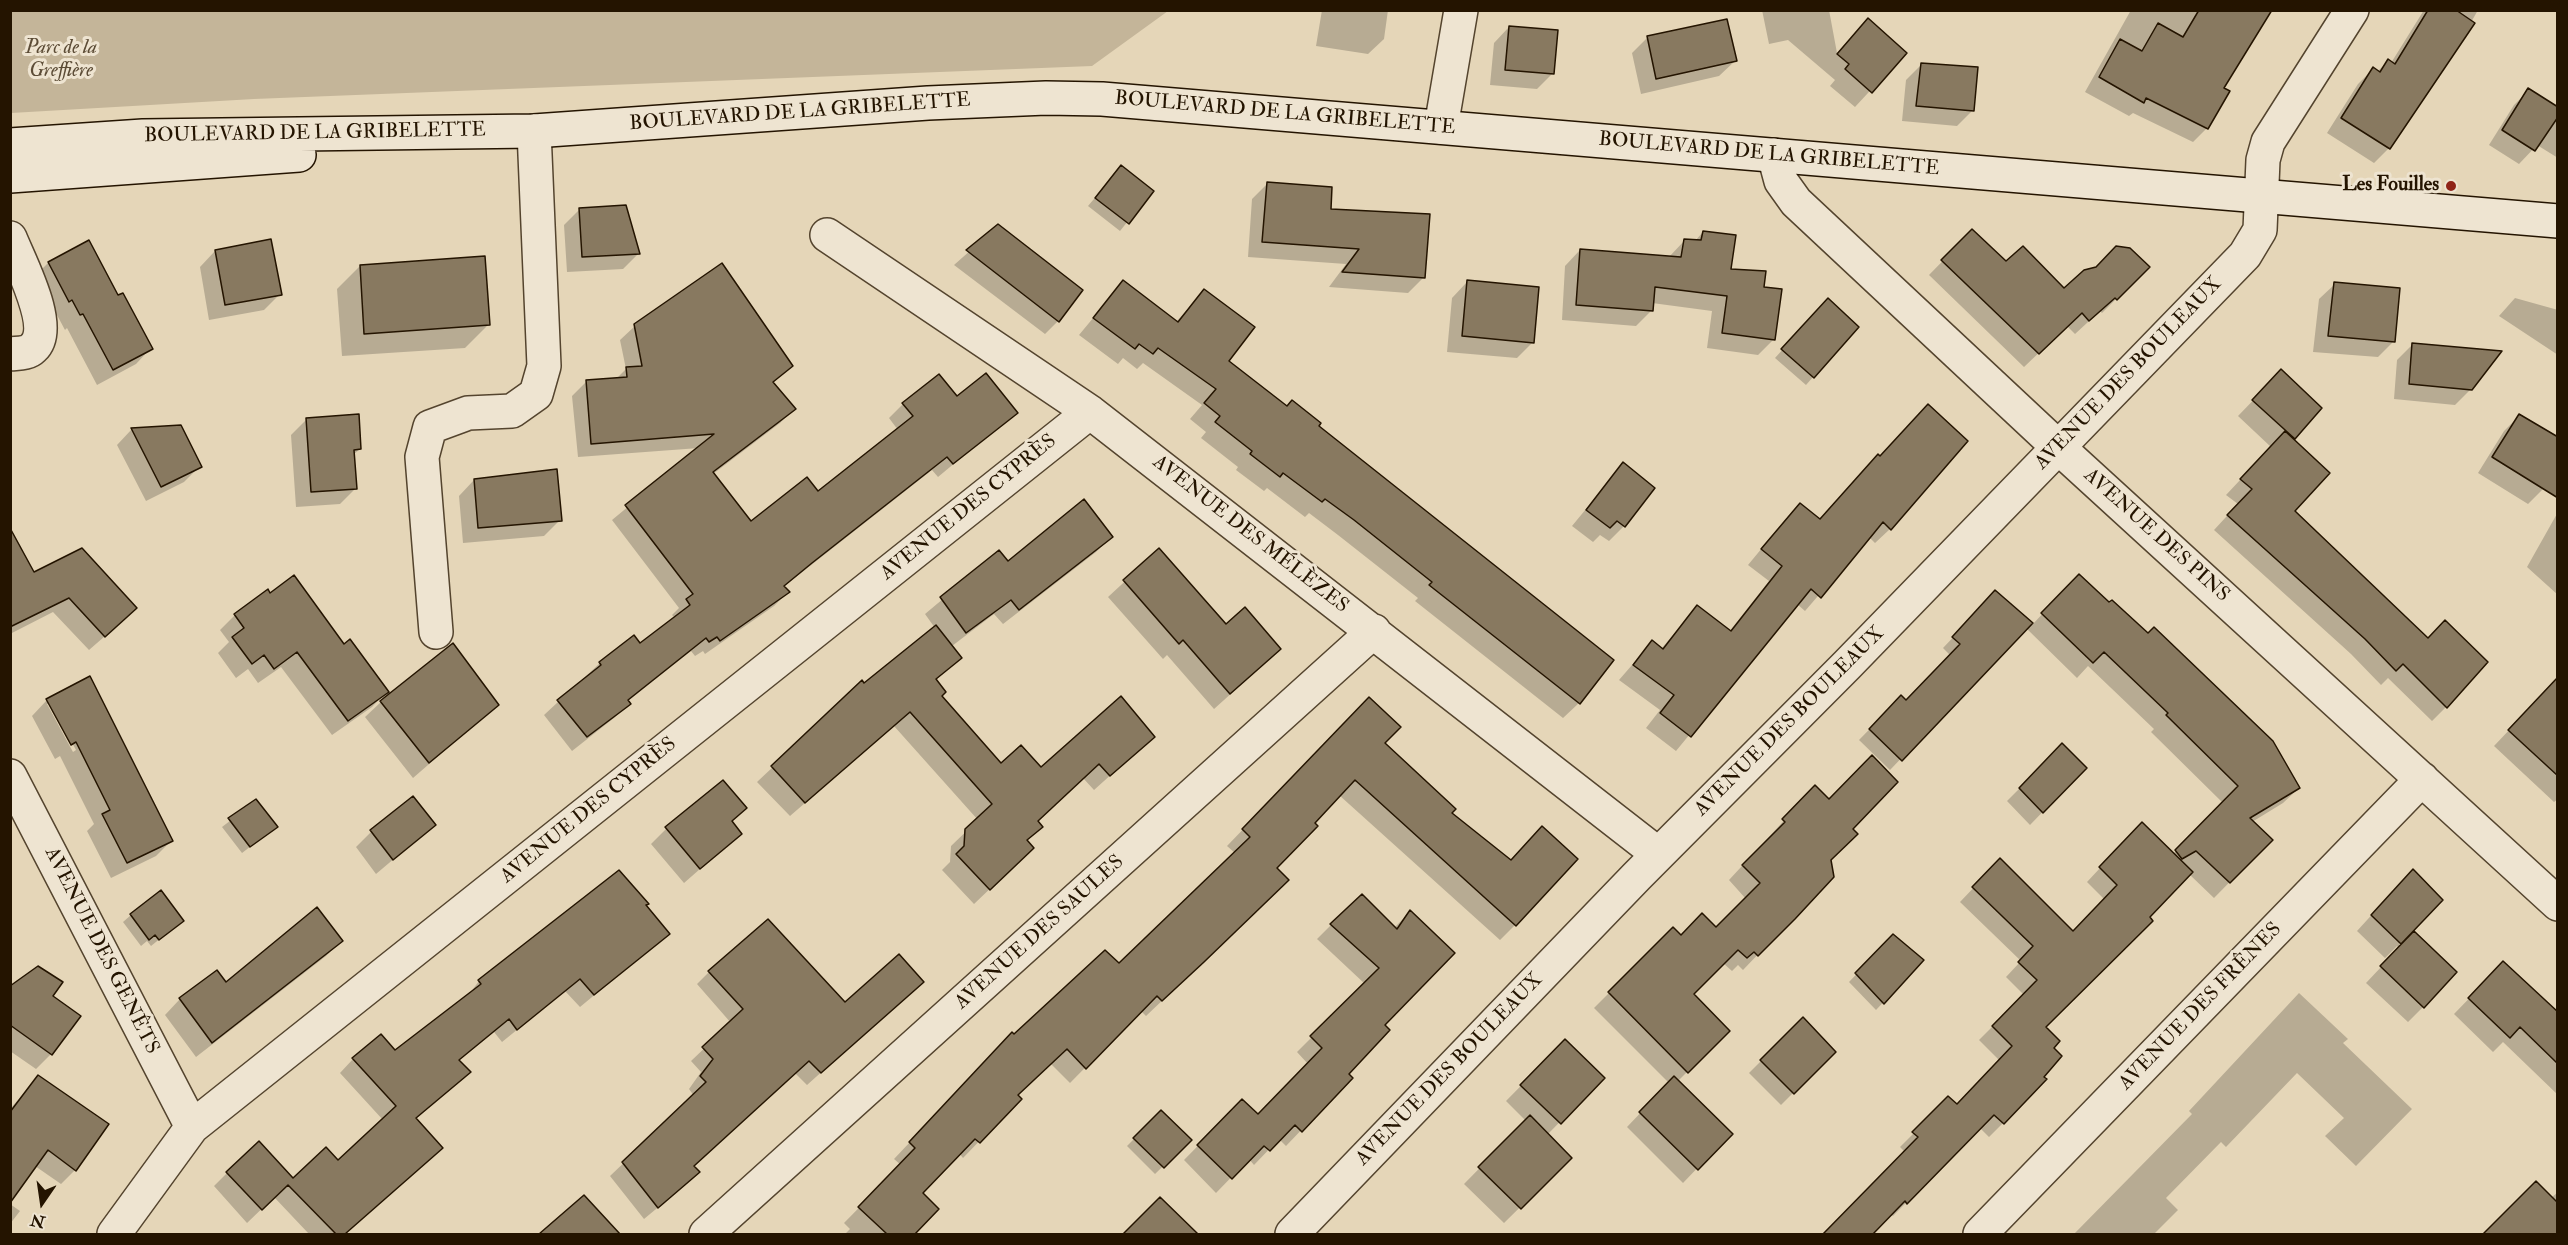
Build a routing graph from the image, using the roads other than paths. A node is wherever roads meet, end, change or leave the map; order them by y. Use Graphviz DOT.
graph roads {
  1 [pos="1461,10"];
  2 [pos="2352,10"];
  3 [pos="1441,127"];
  4 [pos="534,131"];
  5 [pos="10,145"];
  6 [pos="1774,155"];
  7 [pos="10,176"];
  8 [pos="2261,197"];
  9 [pos="2558,221"];
  10 [pos="827,235"];
  11 [pos="10,238"];
  12 [pos="10,354"];
  13 [pos="1090,412"];
  14 [pos="2058,447"];
  15 [pos="1374,631"];
  16 [pos="436,632"];
  17 [pos="10,776"];
  18 [pos="2422,779"];
  19 [pos="1658,855"];
  20 [pos="2558,904"];
  21 [pos="192,1127"];
  22 [pos="114,1234"];
  23 [pos="706,1234"];
  24 [pos="1292,1234"];
  25 [pos="1980,1234"];
  1 -- 3 [label="street"];
  2 -- 8 [label="street, AVENUE DES BOULEAUX"];
  3 -- 4 [label="street, BOULEVARD DE LA GRIBELETTE"];
  3 -- 6 [label="street, BOULEVARD DE LA GRIBELETTE"];
  4 -- 5 [label="street, BOULEVARD DE LA GRIBELETTE"];
  4 -- 7 [label="street"];
  4 -- 16 [label="street"];
  6 -- 8 [label="street, BOULEVARD DE LA GRIBELETTE"];
  6 -- 14 [label="street, AVENUE DES PINS"];
  8 -- 9 [label="street, BOULEVARD DE LA GRIBELETTE"];
  8 -- 14 [label="street, AVENUE DES BOULEAUX"];
  10 -- 13 [label="street, AVENUE DES MÉLÈZES"];
  11 -- 12 [label="street"];
  13 -- 15 [label="street, AVENUE DES MÉLÈZES"];
  13 -- 21 [label="street, AVENUE DES CYPRÈS"];
  14 -- 18 [label="street, AVENUE DES PINS"];
  14 -- 19 [label="street, AVENUE DES BOULEAUX"];
  15 -- 19 [label="street, AVENUE DES MÉLÈZES"];
  15 -- 23 [label="street, AVENUE DES SAULES"];
  17 -- 21 [label="street, AVENUE DES GENÊTS"];
  18 -- 20 [label="street, AVENUE DES PINS"];
  18 -- 25 [label="street, AVENUE DES FRÊNES"];
  19 -- 24 [label="street, AVENUE DES BOULEAUX"];
  21 -- 22 [label="street, AVENUE DES CYPRÈS"];
}
